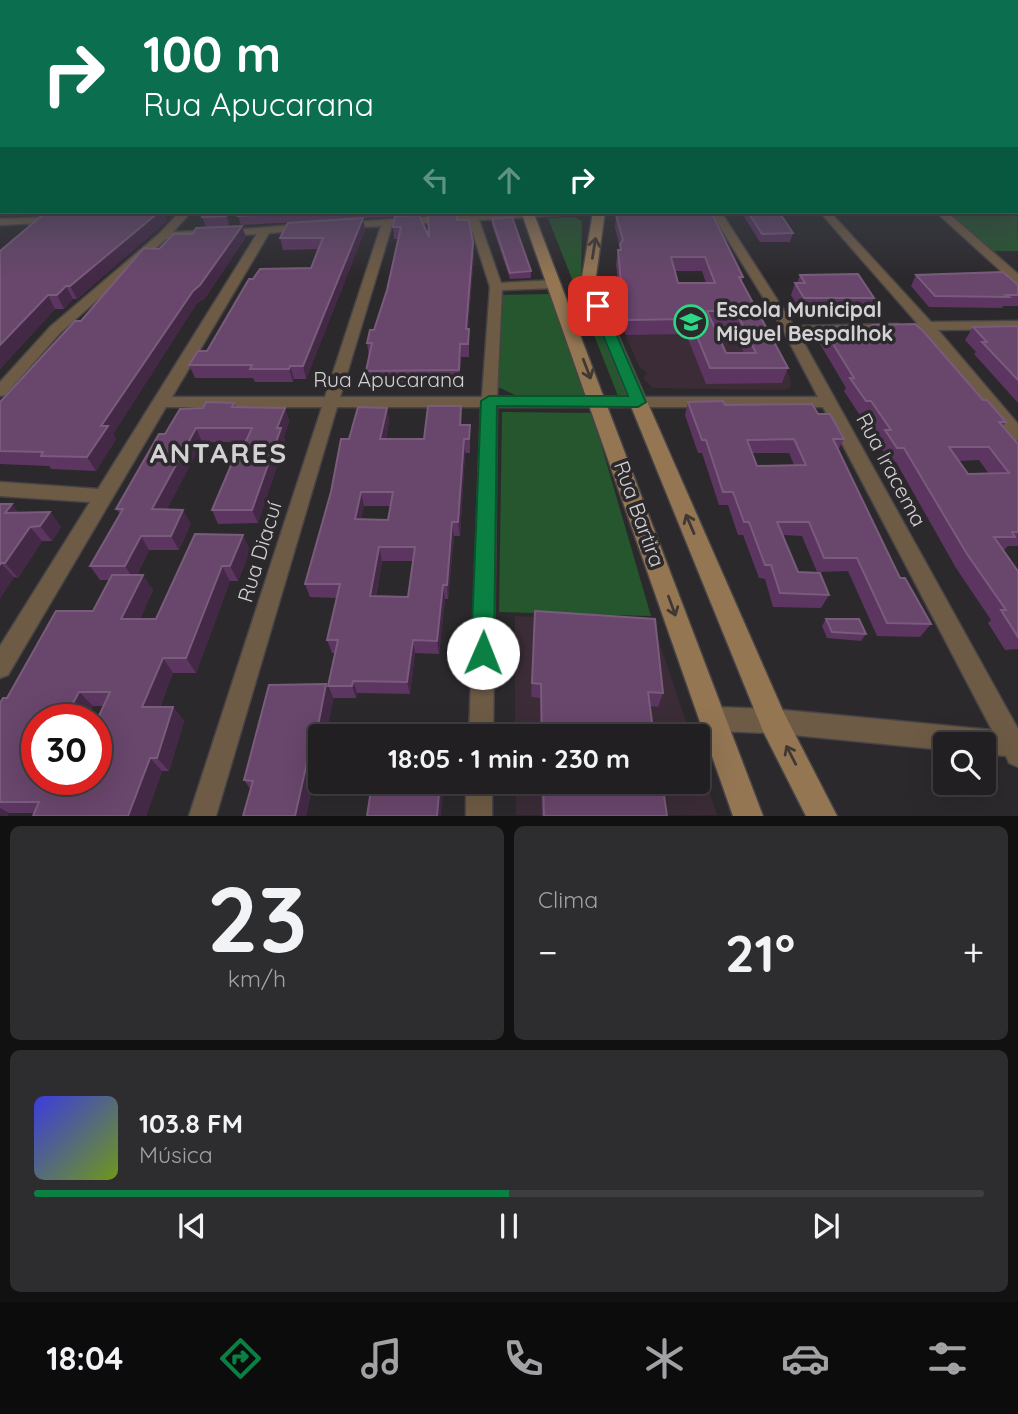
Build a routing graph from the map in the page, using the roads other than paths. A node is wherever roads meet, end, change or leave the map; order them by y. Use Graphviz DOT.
graph roads {
  1 [pos="181,214"];
  2 [pos="528,214"];
  3 [pos="599,214"];
  4 [pos="717,214"];
  5 [pos="827,214"];
  6 [pos="943,214"];
  7 [pos="471,215"];
  8 [pos="74,219"];
  9 [pos="47,220"];
  10 [pos="0,222"];
  11 [pos="387,223"];
  12 [pos="333,226"];
  13 [pos="319,227"];
  14 [pos="265,230"];
  15 [pos="214,233"];
  16 [pos="201,234"];
  17 [pos="28,236"];
  18 [pos="163,236"];
  19 [pos="1018,280"];
  20 [pos="555,284"];
  21 [pos="496,287"];
  22 [pos="927,326"];
  23 [pos="1018,326"];
  24 [pos="790,330"];
  25 [pos="0,391"];
  26 [pos="331,400"];
  27 [pos="489,401"];
  28 [pos="599,401"];
  29 [pos="160,402"];
  30 [pos="638,402"];
  31 [pos="828,402"];
  32 [pos="1018,435"];
  33 [pos="0,489"];
  34 [pos="103,496"];
  35 [pos="0,667"];
  36 [pos="713,719"];
  37 [pos="773,720"];
  38 [pos="481,724"];
  39 [pos="1016,748"];
  40 [pos="480,794"];
  41 [pos="202,816"];
  42 [pos="479,816"];
  43 [pos="748,816"];
  44 [pos="822,816"];
  1 -- 18 [label="street"];
  2 -- 7 [label="street"];
  2 -- 20 [label="street, Rua Bartira"];
  30 -- 3 [label="street, Rua Bartira, one-way"];
  4 -- 24 [label="street, Rua Iracema"];
  5 -- 22 [label="street"];
  6 -- 19 [label="street"];
  7 -- 11 [label="street"];
  7 -- 21 [label="street"];
  8 -- 9 [label="street"];
  9 -- 10 [label="street"];
  9 -- 17 [label="street"];
  11 -- 12 [label="street"];
  11 -- 26 [label="street, Rua Diacuí"];
  13 -- 14 [label="street"];
  14 -- 15 [label="street"];
  14 -- 29 [label="street"];
  16 -- 18 [label="street"];
  18 -- 25 [label="street"];
  20 -- 21 [label="street"];
  20 -- 28 [label="street, Rua Bartira, one-way"];
  21 -- 27 [label="street"];
  22 -- 23 [label="street"];
  22 -- 24 [label="street"];
  22 -- 32 [label="street"];
  24 -- 31 [label="street, Rua Iracema"];
  26 -- 27 [label="street, Rua Apucarana"];
  26 -- 29 [label="street, Rua Apucarana"];
  26 -- 41 [label="street, Rua Diacuí"];
  27 -- 28 [label="street, Rua Apucarana"];
  27 -- 38 [label="street"];
  28 -- 30 [label="street, Rua Apucarana"];
  28 -- 36 [label="street, Rua Bartira, one-way"];
  29 -- 34 [label="street"];
  30 -- 31 [label="street, Rua Apucarana"];
  37 -- 30 [label="street, Rua Bartira, one-way"];
  31 -- 39 [label="street, Rua Iracema"];
  33 -- 34 [label="street"];
  34 -- 35 [label="street"];
  36 -- 37 [label="street"];
  36 -- 43 [label="street, Rua Bartira"];
  37 -- 39 [label="street"];
  44 -- 37 [label="street, Rua Bartira, one-way"];
  40 -- 42 [label="street"];
}
